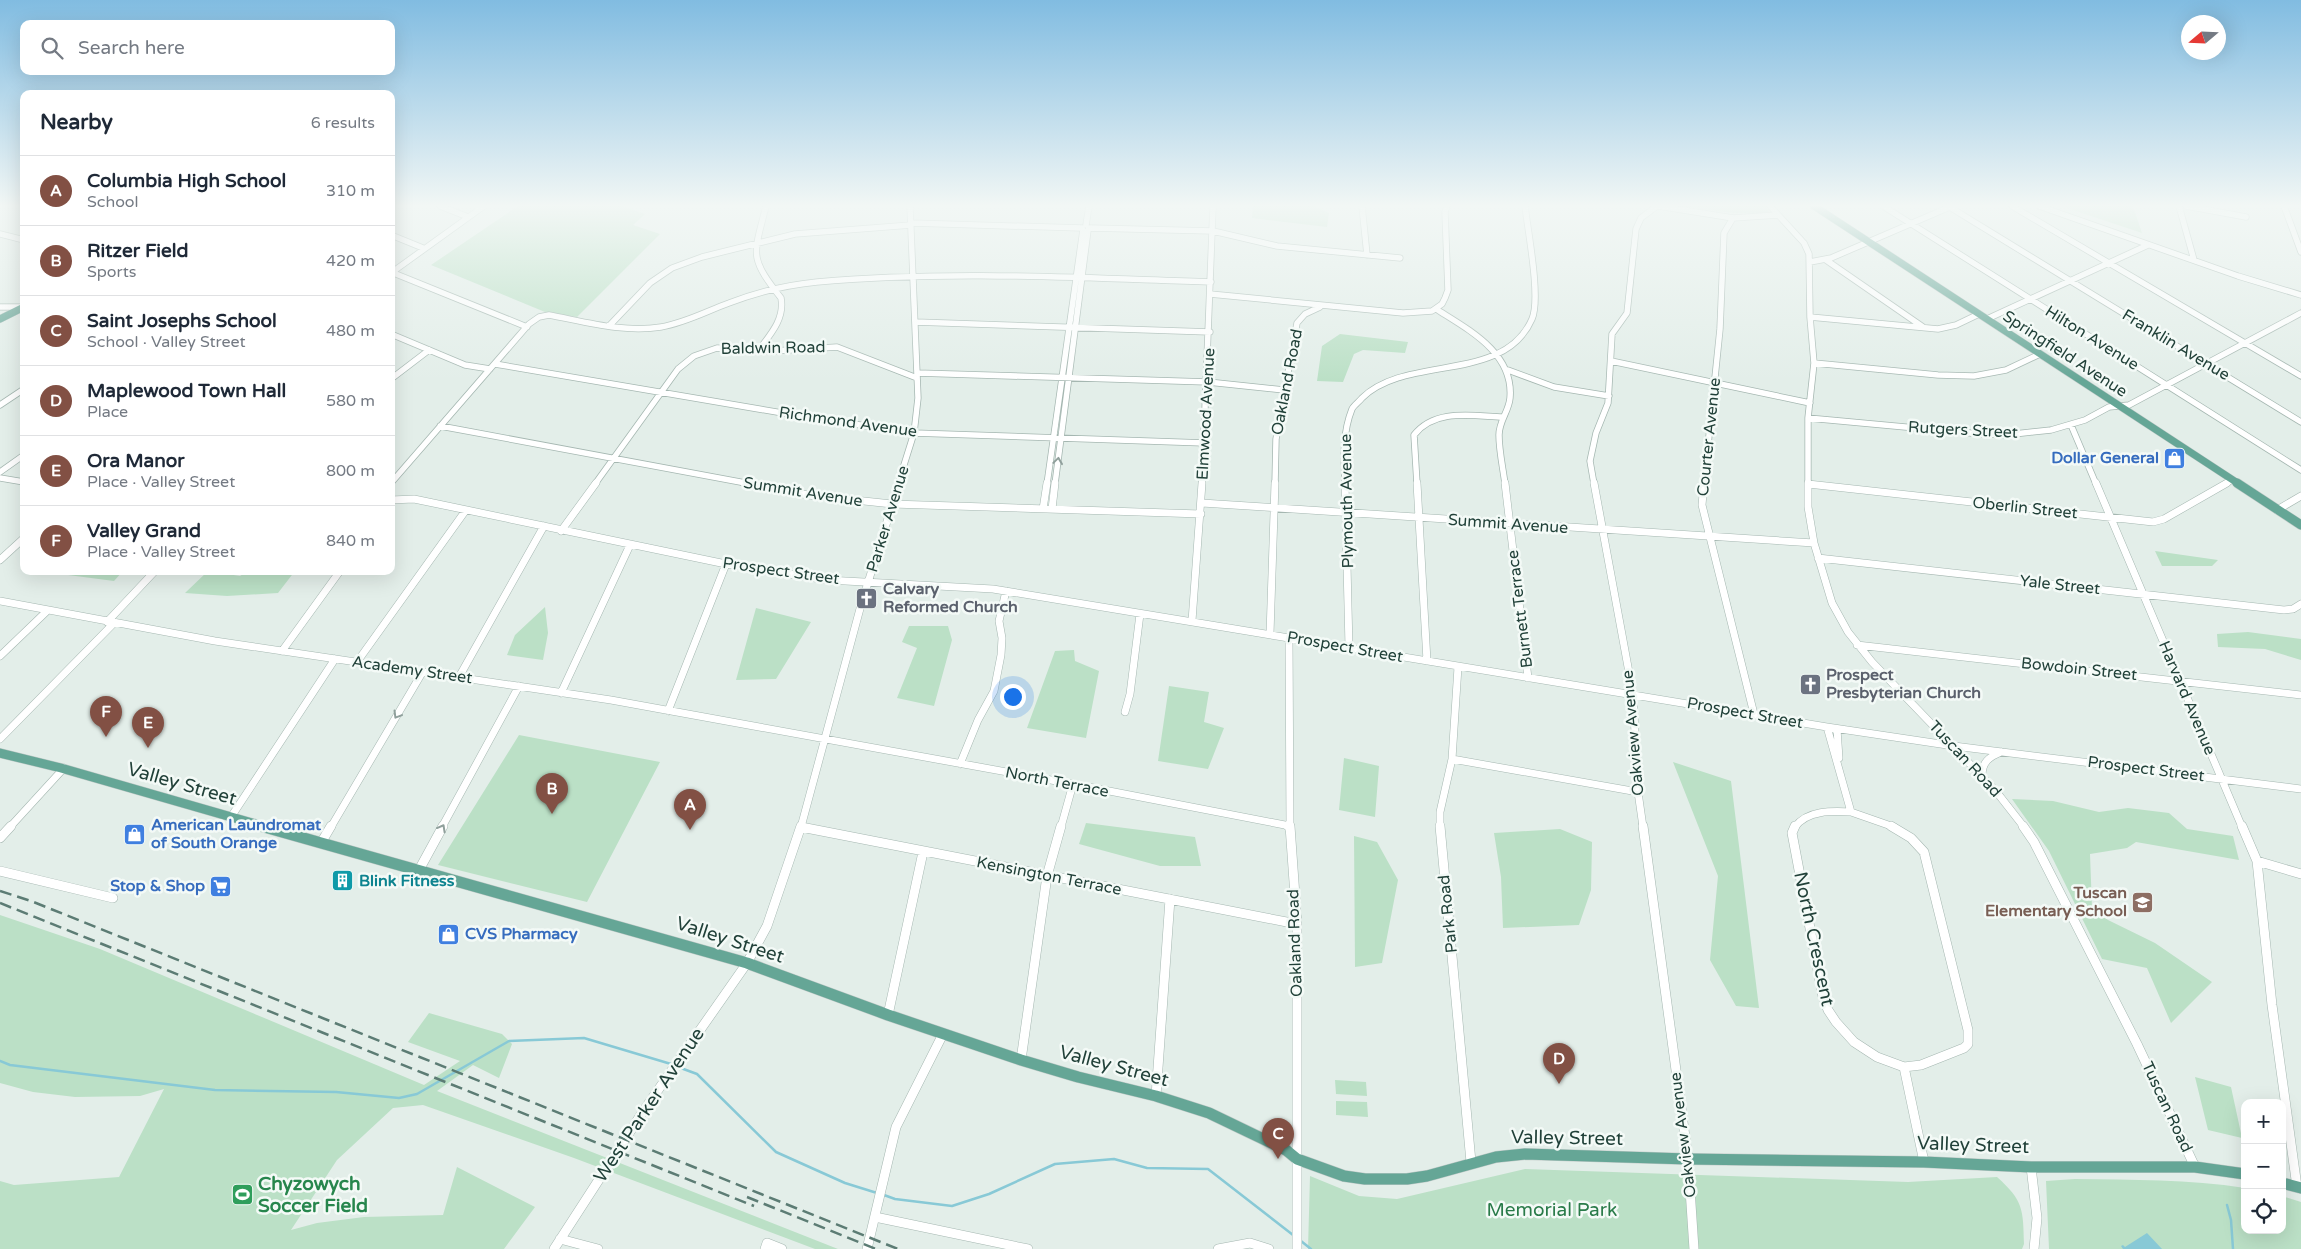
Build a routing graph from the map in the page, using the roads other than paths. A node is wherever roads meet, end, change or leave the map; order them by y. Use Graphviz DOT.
graph roads {
  1 [pos="682,264"];
  2 [pos="757,264"];
  3 [pos="913,264"];
  4 [pos="1078,264"];
  5 [pos="1084,264"];
  6 [pos="1211,264"];
  7 [pos="1447,264"];
  8 [pos="1529,264"];
  9 [pos="1632,264"];
  10 [pos="1723,264"];
  11 [pos="1810,264"];
  12 [pos="1832,264"];
  13 [pos="1902,264"];
  14 [pos="1974,264"];
  15 [pos="2044,264"];
  16 [pos="2106,264"];
  17 [pos="2111,264"];
  18 [pos="2207,264"];
  19 [pos="395,274"];
  20 [pos="913,274"];
  21 [pos="1075,279"];
  22 [pos="1083,279"];
  23 [pos="2070,280"];
  24 [pos="1211,282"];
  25 [pos="775,289"];
  26 [pos="1210,294"];
  27 [pos="2301,295"];
  28 [pos="2030,300"];
  29 [pos="0,307"];
  30 [pos="20,307"];
  31 [pos="1320,307"];
  32 [pos="20,309"];
  33 [pos="1436,309"];
  34 [pos="2301,313"];
  35 [pos="1979,314"];
  36 [pos="1810,317"];
  37 [pos="0,319"];
  38 [pos="1987,319"];
  39 [pos="915,322"];
  40 [pos="609,326"];
  41 [pos="527,327"];
  42 [pos="1068,327"];
  43 [pos="1923,327"];
  44 [pos="1077,328"];
  45 [pos="1210,332"];
  46 [pos="395,336"];
  47 [pos="2245,344"];
  48 [pos="429,350"];
  49 [pos="758,351"];
  50 [pos="1497,354"];
  51 [pos="2040,354"];
  52 [pos="1611,362"];
  53 [pos="1814,363"];
  54 [pos="2206,364"];
  55 [pos="2284,366"];
  56 [pos="492,367"];
  57 [pos="1508,370"];
  58 [pos="2301,370"];
  59 [pos="395,376"];
  60 [pos="917,376"];
  61 [pos="2301,376"];
  62 [pos="1061,378"];
  63 [pos="1069,378"];
  64 [pos="1208,382"];
  65 [pos="1714,383"];
  66 [pos="2166,385"];
  67 [pos="1284,390"];
  68 [pos="20,392"];
  69 [pos="661,392"];
  70 [pos="1609,396"];
  71 [pos="1810,403"];
  72 [pos="0,405"];
  73 [pos="2119,406"];
  74 [pos="1503,418"];
  75 [pos="1808,418"];
  76 [pos="2301,422"];
  77 [pos="2071,425"];
  78 [pos="440,426"];
  79 [pos="914,433"];
  80 [pos="1053,437"];
  81 [pos="1061,437"];
  82 [pos="1205,443"];
  83 [pos="20,458"];
  84 [pos="614,458"];
  85 [pos="2301,470"];
  86 [pos="0,472"];
  87 [pos="395,476"];
  88 [pos="0,478"];
  89 [pos="2232,480"];
  90 [pos="20,481"];
  91 [pos="1808,484"];
  92 [pos="2301,496"];
  93 [pos="395,500"];
  94 [pos="1202,503"];
  95 [pos="892,504"];
  96 [pos="1274,508"];
  97 [pos="1043,509"];
  98 [pos="1052,509"];
  99 [pos="466,510"];
  100 [pos="2277,510"];
  101 [pos="1346,513"];
  102 [pos="1201,514"];
  103 [pos="2109,517"];
  104 [pos="1418,518"];
  105 [pos="1510,524"];
  106 [pos="2301,525"];
  107 [pos="544,526"];
  108 [pos="1602,530"];
  109 [pos="561,531"];
  110 [pos="1708,536"];
  111 [pos="20,542"];
  112 [pos="1814,543"];
  113 [pos="630,545"];
  114 [pos="1818,558"];
  115 [pos="0,560"];
  116 [pos="726,564"];
  117 [pos="151,575"];
  118 [pos="337,575"];
  119 [pos="868,582"];
  120 [pos="1006,591"];
  121 [pos="2142,594"];
  122 [pos="0,601"];
  123 [pos="2301,604"];
  124 [pos="47,611"];
  125 [pos="1140,614"];
  126 [pos="1192,621"];
  127 [pos="110,622"];
  128 [pos="1270,634"];
  129 [pos="1289,637"];
  130 [pos="1857,645"];
  131 [pos="1350,647"];
  132 [pos="282,651"];
  133 [pos="0,656"];
  134 [pos="336,659"];
  135 [pos="1427,661"];
  136 [pos="357,662"];
  137 [pos="1458,666"];
  138 [pos="422,673"];
  139 [pos="459,677"];
  140 [pos="1528,678"];
  141 [pos="2180,680"];
  142 [pos="519,686"];
  143 [pos="561,692"];
  144 [pos="1633,694"];
  145 [pos="2301,695"];
  146 [pos="668,711"];
  147 [pos="1125,712"];
  148 [pos="1754,714"];
  149 [pos="1827,727"];
  150 [pos="1837,729"];
  151 [pos="0,739"];
  152 [pos="824,739"];
  153 [pos="1954,746"];
  154 [pos="2002,752"];
  155 [pos="0,753"];
  156 [pos="1452,759"];
  157 [pos="960,764"];
  158 [pos="64,768"];
  159 [pos="1839,768"];
  160 [pos="1982,776"];
  161 [pos="2222,778"];
  162 [pos="1073,784"];
  163 [pos="2301,789"];
  164 [pos="1638,792"];
  165 [pos="1851,812"];
  166 [pos="231,817"];
  167 [pos="1290,826"];
  168 [pos="801,827"];
  169 [pos="0,838"];
  170 [pos="321,843"];
  171 [pos="923,852"];
  172 [pos="2257,861"];
  173 [pos="0,870"];
  174 [pos="419,870"];
  175 [pos="2301,874"];
  176 [pos="1047,876"];
  177 [pos="113,898"];
  178 [pos="1170,899"];
  179 [pos="1297,924"];
  180 [pos="747,963"];
  181 [pos="888,1015"];
  182 [pos="943,1034"];
  183 [pos="1021,1060"];
  184 [pos="1904,1067"];
  185 [pos="1156,1096"];
  186 [pos="1297,1159"];
  187 [pos="1688,1159"];
  188 [pos="1471,1162"];
  189 [pos="1924,1162"];
  190 [pos="2031,1167"];
  191 [pos="2196,1167"];
  192 [pos="2241,1173"];
  193 [pos="2286,1184"];
  194 [pos="2299,1187"];
  195 [pos="875,1217"];
  196 [pos="560,1239"];
  197 [pos="766,1246"];
  198 [pos="554,1249"];
  199 [pos="598,1249"];
  200 [pos="782,1249"];
  201 [pos="867,1249"];
  202 [pos="1028,1249"];
  203 [pos="1218,1249"];
  204 [pos="1269,1249"];
  205 [pos="1297,1249"];
  206 [pos="1694,1249"];
  207 [pos="2034,1249"];
  1 -- 40 [label="street"];
  2 -- 25 [label="street"];
  3 -- 20 [label="street, Parker Avenue"];
  4 -- 21 [label="street"];
  5 -- 22 [label="street"];
  6 -- 24 [label="street, Elmwood Avenue"];
  7 -- 33 [label="street"];
  8 -- 50 [label="street, Plymouth Avenue"];
  9 -- 52 [label="street, Oakview Avenue"];
  10 -- 65 [label="street, Courter Avenue"];
  11 -- 36 [label="street, Tuscan Road"];
  12 -- 43 [label="street"];
  13 -- 35 [label="main road, Springfield Avenue"];
  14 -- 28 [label="street, Hilton Avenue"];
  15 -- 23 [label="street, Franklin Avenue"];
  16 -- 23 [label="street"];
  17 -- 47 [label="street"];
  18 -- 27 [label="street"];
  19 -- 41 [label="street"];
  20 -- 21 [label="street"];
  20 -- 25 [label="street"];
  20 -- 39 [label="street, Parker Avenue"];
  21 -- 22 [label="street"];
  21 -- 42 [label="street"];
  22 -- 24 [label="street"];
  22 -- 44 [label="street"];
  23 -- 28 [label="street"];
  23 -- 54 [label="street, Franklin Avenue"];
  24 -- 26 [label="street, Elmwood Avenue"];
  25 -- 40 [label="street"];
  25 -- 49 [label="street"];
  26 -- 31 [label="street"];
  26 -- 45 [label="street, Elmwood Avenue"];
  28 -- 38 [label="street"];
  28 -- 66 [label="street, Hilton Avenue"];
  29 -- 30 [label="street"];
  31 -- 33 [label="street"];
  31 -- 67 [label="street, Oakland Road"];
  32 -- 37 [label="main road"];
  33 -- 50 [label="street, Burnett Terrace"];
  34 -- 47 [label="street, Rutgers Street"];
  35 -- 38 [label="main road, Springfield Avenue"];
  35 -- 43 [label="street"];
  36 -- 43 [label="street"];
  36 -- 53 [label="street, Tuscan Road"];
  38 -- 51 [label="main road, Springfield Avenue"];
  39 -- 42 [label="street"];
  39 -- 60 [label="street, Parker Avenue"];
  40 -- 41 [label="street"];
  41 -- 56 [label="street"];
  42 -- 44 [label="street"];
  42 -- 62 [label="street"];
  44 -- 45 [label="street"];
  44 -- 63 [label="street"];
  45 -- 64 [label="street, Elmwood Avenue"];
  46 -- 48 [label="street, Richmond Avenue"];
  47 -- 54 [label="street, Rutgers Street"];
  47 -- 55 [label="street"];
  48 -- 56 [label="street, Richmond Avenue"];
  48 -- 59 [label="street"];
  49 -- 60 [label="street, Baldwin Road"];
  49 -- 69 [label="street, Baldwin Road"];
  50 -- 57 [label="street, Burnett Terrace"];
  50 -- 101 [label="street, Plymouth Avenue"];
  51 -- 53 [label="street"];
  51 -- 73 [label="main road, Springfield Avenue"];
  52 -- 65 [label="street"];
  52 -- 70 [label="street, Oakview Avenue"];
  53 -- 71 [label="street, Tuscan Road"];
  54 -- 66 [label="street, Rutgers Street"];
  54 -- 76 [label="street, Franklin Avenue"];
  55 -- 58 [label="street"];
  55 -- 61 [label="street"];
  56 -- 69 [label="street, Richmond Avenue"];
  56 -- 78 [label="street"];
  57 -- 70 [label="street"];
  57 -- 74 [label="street, Burnett Terrace"];
  60 -- 62 [label="street, Baldwin Road"];
  60 -- 79 [label="street, Parker Avenue"];
  62 -- 63 [label="street, Baldwin Road"];
  62 -- 80 [label="street"];
  63 -- 64 [label="street, Baldwin Road"];
  63 -- 81 [label="street"];
  64 -- 67 [label="street, Baldwin Road"];
  64 -- 82 [label="street, Elmwood Avenue"];
  65 -- 71 [label="street"];
  65 -- 110 [label="street, Courter Avenue"];
  66 -- 73 [label="street, Rutgers Street"];
  66 -- 85 [label="street, Hilton Avenue"];
  67 -- 96 [label="street, Oakland Road"];
  68 -- 72 [label="street"];
  69 -- 79 [label="street, Richmond Avenue"];
  69 -- 84 [label="street, Baldwin Road"];
  70 -- 108 [label="street, Oakview Avenue"];
  71 -- 75 [label="street, Tuscan Road"];
  73 -- 77 [label="street, Rutgers Street"];
  73 -- 89 [label="main road, Springfield Avenue"];
  74 -- 104 [label="street"];
  74 -- 105 [label="street, Burnett Terrace"];
  75 -- 77 [label="street, Rutgers Street"];
  75 -- 91 [label="street, Tuscan Road"];
  77 -- 103 [label="street, Harvard Avenue"];
  78 -- 84 [label="street, Summit Avenue"];
  78 -- 87 [label="street"];
  79 -- 80 [label="street, Richmond Avenue"];
  79 -- 95 [label="street, Parker Avenue"];
  80 -- 81 [label="street, Richmond Avenue"];
  80 -- 97 [label="street"];
  81 -- 82 [label="street, Richmond Avenue"];
  98 -- 81 [label="street, one-way"];
  82 -- 94 [label="street, Elmwood Avenue"];
  83 -- 86 [label="street"];
  84 -- 95 [label="street, Summit Avenue"];
  84 -- 109 [label="street, Baldwin Road"];
  88 -- 90 [label="street"];
  89 -- 100 [label="main road, Springfield Avenue"];
  89 -- 103 [label="street, Oberlin Street"];
  91 -- 103 [label="street, Oberlin Street"];
  91 -- 112 [label="street, Tuscan Road"];
  92 -- 100 [label="street"];
  93 -- 99 [label="street, Prospect Street"];
  94 -- 96 [label="street, Summit Avenue"];
  94 -- 102 [label="street, Elmwood Avenue"];
  95 -- 97 [label="street, Summit Avenue"];
  95 -- 119 [label="street, Parker Avenue"];
  96 -- 101 [label="street, Summit Avenue"];
  96 -- 128 [label="street, Oakland Road"];
  97 -- 98 [label="street, Summit Avenue"];
  98 -- 102 [label="street, Summit Avenue"];
  99 -- 107 [label="street, Prospect Street"];
  99 -- 136 [label="street"];
  100 -- 106 [label="main road, Springfield Avenue"];
  101 -- 104 [label="street, Summit Avenue"];
  101 -- 131 [label="street, Plymouth Avenue"];
  102 -- 126 [label="street, Elmwood Avenue"];
  103 -- 121 [label="street, Harvard Avenue"];
  104 -- 105 [label="street, Summit Avenue"];
  104 -- 135 [label="street"];
  105 -- 108 [label="street, Summit Avenue"];
  105 -- 140 [label="street, Burnett Terrace"];
  107 -- 109 [label="street, Prospect Street"];
  107 -- 139 [label="street"];
  108 -- 110 [label="street, Summit Avenue"];
  108 -- 144 [label="street, Oakview Avenue"];
  109 -- 113 [label="street, Prospect Street"];
  110 -- 112 [label="street, Summit Avenue"];
  110 -- 148 [label="street, Courter Avenue"];
  111 -- 115 [label="street"];
  112 -- 114 [label="street, Tuscan Road"];
  113 -- 116 [label="street, Prospect Street"];
  113 -- 143 [label="street"];
  114 -- 121 [label="street, Yale Street"];
  114 -- 130 [label="street, Tuscan Road"];
  116 -- 119 [label="street, Prospect Street"];
  116 -- 146 [label="street"];
  117 -- 127 [label="street"];
  118 -- 132 [label="street"];
  119 -- 120 [label="street, Prospect Street"];
  119 -- 152 [label="street, Parker Avenue"];
  120 -- 125 [label="street, Prospect Street"];
  120 -- 157 [label="street"];
  121 -- 123 [label="street, Yale Street"];
  121 -- 141 [label="street, Harvard Avenue"];
  122 -- 124 [label="street, Academy Street"];
  124 -- 127 [label="street, Academy Street"];
  124 -- 133 [label="street"];
  125 -- 126 [label="street, Prospect Street"];
  125 -- 147 [label="street"];
  126 -- 128 [label="street, Prospect Street"];
  127 -- 132 [label="street, Academy Street"];
  127 -- 151 [label="street"];
  128 -- 129 [label="street, Prospect Street"];
  129 -- 131 [label="street, Prospect Street"];
  129 -- 167 [label="street, Oakland Road"];
  130 -- 141 [label="street, Bowdoin Street"];
  130 -- 153 [label="street, Tuscan Road"];
  131 -- 135 [label="street, Prospect Street"];
  132 -- 134 [label="street, Academy Street"];
  134 -- 136 [label="street, Academy Street"];
  134 -- 166 [label="street"];
  135 -- 137 [label="street, Prospect Street"];
  136 -- 138 [label="street, Academy Street"];
  137 -- 140 [label="street, Prospect Street"];
  137 -- 156 [label="street, Park Road"];
  138 -- 139 [label="street, Academy Street"];
  138 -- 170 [label="street, one-way"];
  139 -- 142 [label="street, Academy Street"];
  140 -- 144 [label="street, Prospect Street"];
  141 -- 145 [label="street, Bowdoin Street"];
  141 -- 161 [label="street, Harvard Avenue"];
  142 -- 143 [label="street, Academy Street"];
  174 -- 142 [label="street, one-way"];
  143 -- 146 [label="street, Academy Street"];
  144 -- 148 [label="street, Prospect Street"];
  144 -- 164 [label="street, Oakview Avenue"];
  146 -- 152 [label="street, Academy Street"];
  148 -- 149 [label="street, Prospect Street"];
  149 -- 150 [label="street, Prospect Street"];
  149 -- 159 [label="street"];
  150 -- 153 [label="street, Prospect Street"];
  150 -- 159 [label="street"];
  152 -- 157 [label="street, North Terrace"];
  152 -- 168 [label="street, Parker Avenue"];
  153 -- 154 [label="street, Prospect Street"];
  153 -- 160 [label="street, Tuscan Road"];
  154 -- 160 [label="street"];
  154 -- 161 [label="street, Prospect Street"];
  155 -- 158 [label="main road, Valley Street"];
  156 -- 164 [label="street"];
  156 -- 188 [label="street, Park Road"];
  157 -- 162 [label="street, North Terrace"];
  158 -- 166 [label="main road, Valley Street"];
  158 -- 169 [label="street"];
  159 -- 165 [label="street"];
  160 -- 191 [label="street, Tuscan Road"];
  161 -- 163 [label="street, Prospect Street"];
  161 -- 172 [label="street, Harvard Avenue"];
  162 -- 167 [label="street, North Terrace"];
  162 -- 176 [label="street"];
  164 -- 187 [label="street, Oakview Avenue"];
  165 -- 184 [label="street, North Crescent"];
  165 -- 184 [label="street"];
  166 -- 170 [label="main road, Valley Street"];
  167 -- 179 [label="street, Oakland Road"];
  168 -- 171 [label="street, Kensington Terrace"];
  168 -- 180 [label="street, Parker Avenue"];
  170 -- 174 [label="main road, Valley Street"];
  171 -- 176 [label="street, Kensington Terrace"];
  171 -- 181 [label="street"];
  172 -- 175 [label="street"];
  172 -- 194 [label="street, Harvard Avenue"];
  173 -- 177 [label="street"];
  174 -- 180 [label="main road, Valley Street"];
  176 -- 178 [label="street, Kensington Terrace"];
  176 -- 183 [label="street"];
  178 -- 179 [label="street, Kensington Terrace"];
  178 -- 185 [label="street"];
  179 -- 186 [label="street, Oakland Road"];
  180 -- 181 [label="main road, Valley Street"];
  180 -- 196 [label="street, West Parker Avenue"];
  181 -- 182 [label="main road, Valley Street"];
  182 -- 183 [label="main road, Valley Street"];
  182 -- 195 [label="street"];
  183 -- 185 [label="main road, Valley Street"];
  184 -- 189 [label="street"];
  185 -- 186 [label="main road, Valley Street"];
  186 -- 188 [label="main road, Valley Street"];
  186 -- 205 [label="street, Oakland Road"];
  187 -- 188 [label="main road, Valley Street"];
  187 -- 189 [label="main road, Valley Street"];
  187 -- 206 [label="street, Oakview Avenue"];
  189 -- 190 [label="main road, Valley Street"];
  190 -- 191 [label="main road, Valley Street"];
  190 -- 207 [label="street"];
  191 -- 192 [label="main road, Valley Street"];
  193 -- 194 [label="main road"];
  195 -- 201 [label="street"];
  195 -- 202 [label="street"];
  196 -- 198 [label="street, West Parker Avenue"];
  196 -- 199 [label="street"];
  197 -- 200 [label="street"];
  203 -- 204 [label="street"];
}
